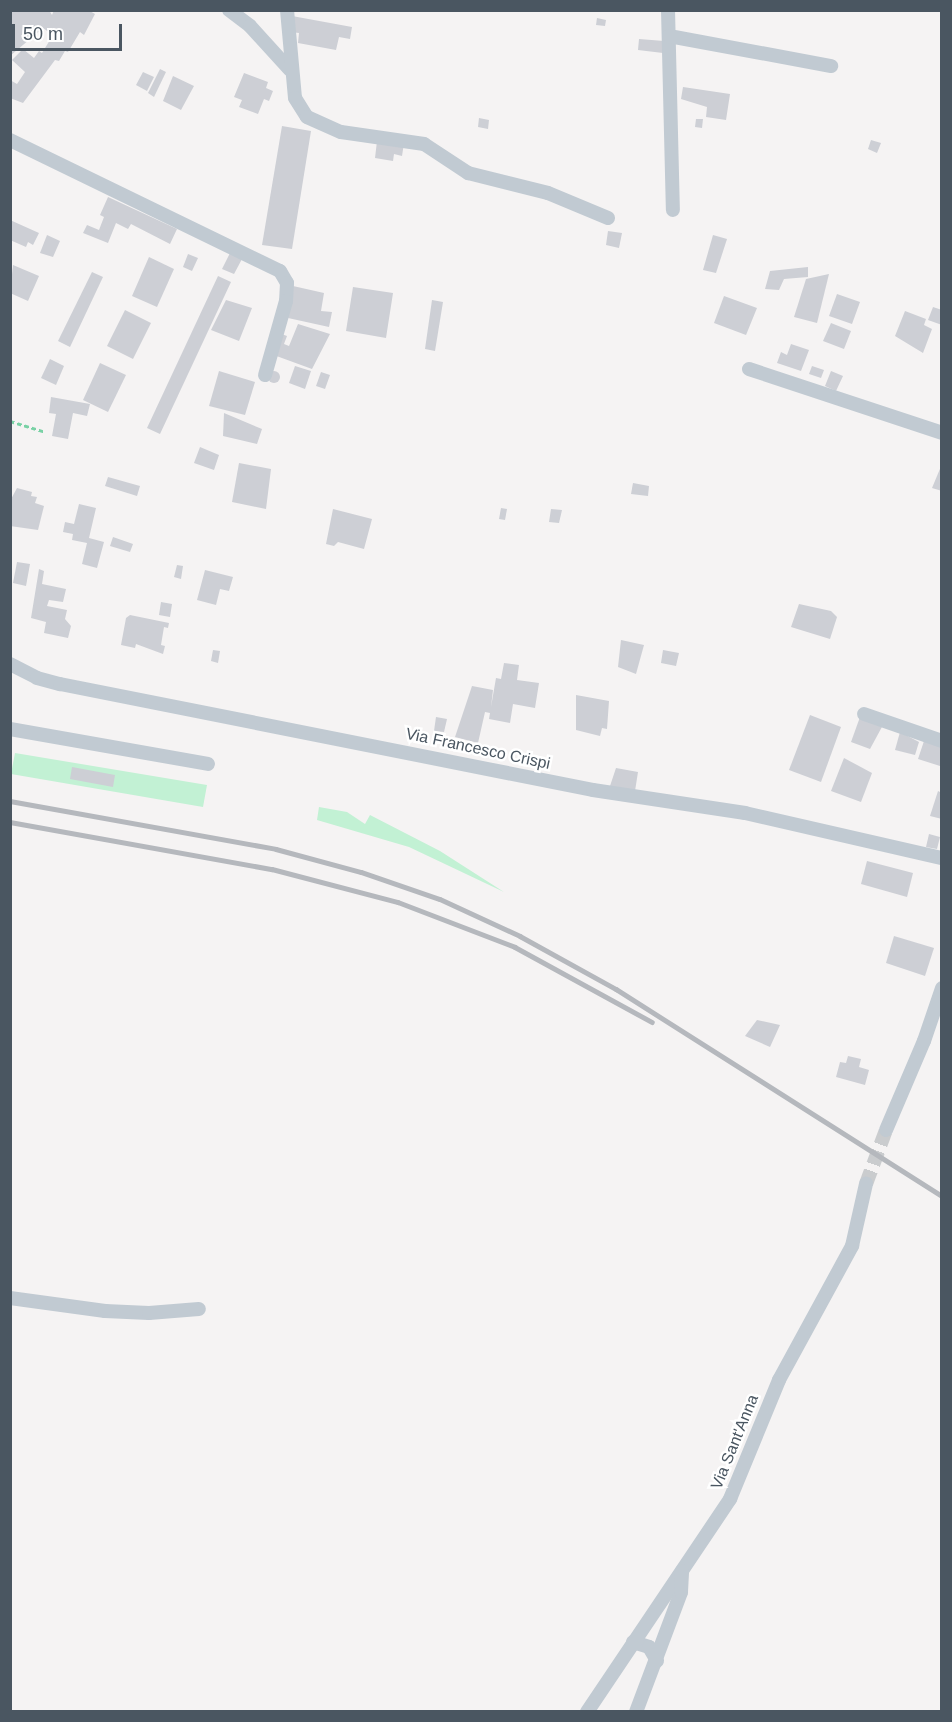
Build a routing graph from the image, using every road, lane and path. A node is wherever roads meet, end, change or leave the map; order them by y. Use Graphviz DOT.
graph roads {
  1 [pos="229,10"];
  2 [pos="287,10"];
  3 [pos="668,10"];
  4 [pos="669,36"];
  5 [pos="831,66"];
  6 [pos="290,70"];
  7 [pos="10,140"];
  8 [pos="673,210"];
  9 [pos="608,218"];
  10 [pos="749,369"];
  11 [pos="265,375"];
  12 [pos="10,421"];
  13 [pos="45,432"];
  14 [pos="942,433"];
  15 [pos="10,663"];
  16 [pos="864,714"];
  17 [pos="10,729"];
  18 [pos="942,741"];
  19 [pos="208,764"];
  20 [pos="942,858"];
  21 [pos="942,988"];
  22 [pos="886,1130"];
  23 [pos="866,1184"];
  24 [pos="10,1298"];
  25 [pos="199,1309"];
  26 [pos="682,1571"];
  27 [pos="633,1642"];
  28 [pos="657,1661"];
  29 [pos="587,1712"];
  30 [pos="636,1712"];
  1 -- 6 [label="street"];
  2 -- 6 [label="street"];
  3 -- 4 [label="street"];
  4 -- 5 [label="street"];
  4 -- 8 [label="street"];
  6 -- 9 [label="street"];
  7 -- 11 [label="street"];
  10 -- 14 [label="street"];
  12 -- 13 [label="path"];
  15 -- 20 [label="street, Via Francesco Crispi"];
  16 -- 18 [label="street"];
  17 -- 19 [label="street"];
  21 -- 22 [label="street"];
  23 -- 26 [label="street, Via Sant'Anna"];
  24 -- 25 [label="street"];
  26 -- 27 [label="street"];
  26 -- 28 [label="street, Via Sant'Anna"];
  27 -- 28 [label="street"];
  27 -- 29 [label="street"];
  28 -- 30 [label="street, Via Sant'Anna"];
}
